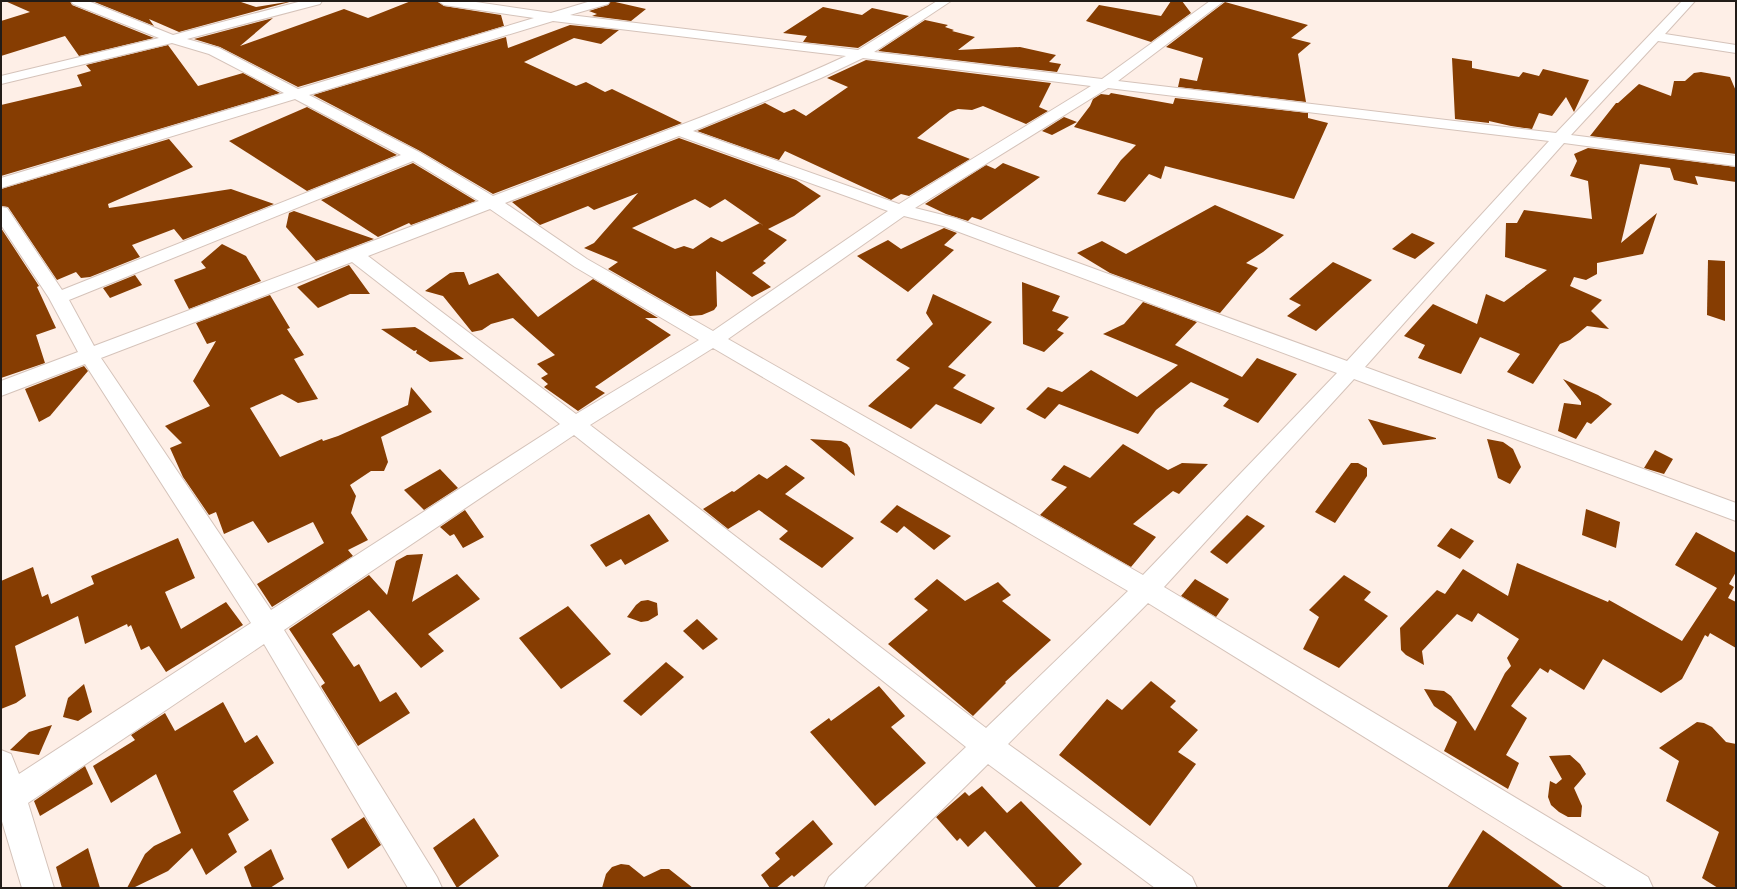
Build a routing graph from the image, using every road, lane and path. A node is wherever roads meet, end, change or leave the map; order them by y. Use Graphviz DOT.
graph roads {
  1 [pos="77,1"];
  2 [pos="316,1"];
  3 [pos="444,1"];
  4 [pos="604,1"];
  5 [pos="945,1"];
  6 [pos="1218,1"];
  7 [pos="1689,1"];
  8 [pos="553,17"];
  9 [pos="1656,37"];
  10 [pos="172,39"];
  11 [pos="1736,49"];
  12 [pos="859,55"];
  13 [pos="1,80"];
  14 [pos="1104,84"];
  15 [pos="298,94"];
  16 [pos="679,131"];
  17 [pos="1560,138"];
  18 [pos="414,155"];
  19 [pos="1736,161"];
  20 [pos="1,184"];
  21 [pos="493,203"];
  22 [pos="902,210"];
  23 [pos="1,212"];
  24 [pos="355,255"];
  25 [pos="58,298"];
  26 [pos="714,339"];
  27 [pos="89,355"];
  28 [pos="1351,370"];
  29 [pos="1,389"];
  30 [pos="575,424"];
  31 [pos="1736,512"];
  32 [pos="1146,589"];
  33 [pos="268,628"];
  34 [pos="987,746"];
  35 [pos="1,764"];
  36 [pos="5,800"];
  37 [pos="38,888"];
  38 [pos="426,888"];
  39 [pos="840,888"];
  40 [pos="1181,888"];
  41 [pos="1637,888"];
  1 -- 10 [label="street"];
  2 -- 10 [label="street"];
  3 -- 8 [label="street"];
  4 -- 8 [label="street"];
  5 -- 12 [label="street"];
  6 -- 14 [label="street"];
  7 -- 9 [label="street"];
  8 -- 12 [label="street"];
  8 -- 15 [label="street"];
  9 -- 11 [label="street"];
  9 -- 17 [label="street"];
  10 -- 13 [label="street"];
  10 -- 15 [label="street"];
  12 -- 14 [label="street"];
  12 -- 16 [label="street"];
  14 -- 17 [label="street"];
  14 -- 22 [label="street"];
  15 -- 18 [label="street"];
  15 -- 20 [label="street"];
  16 -- 21 [label="street"];
  16 -- 22 [label="street"];
  17 -- 19 [label="street"];
  17 -- 28 [label="street"];
  18 -- 21 [label="street"];
  18 -- 25 [label="street"];
  21 -- 24 [label="street"];
  21 -- 26 [label="street"];
  22 -- 26 [label="street"];
  22 -- 28 [label="street"];
  23 -- 25 [label="street"];
  24 -- 27 [label="street"];
  24 -- 30 [label="street"];
  25 -- 27 [label="street"];
  26 -- 30 [label="street"];
  26 -- 32 [label="street"];
  27 -- 29 [label="street"];
  27 -- 33 [label="street"];
  28 -- 31 [label="street"];
  28 -- 32 [label="street"];
  30 -- 33 [label="street"];
  30 -- 34 [label="street"];
  32 -- 34 [label="street"];
  32 -- 41 [label="street"];
  33 -- 36 [label="street"];
  33 -- 38 [label="street"];
  34 -- 39 [label="street"];
  34 -- 40 [label="street"];
  35 -- 36 [label="street"];
  36 -- 37 [label="street"];
}
